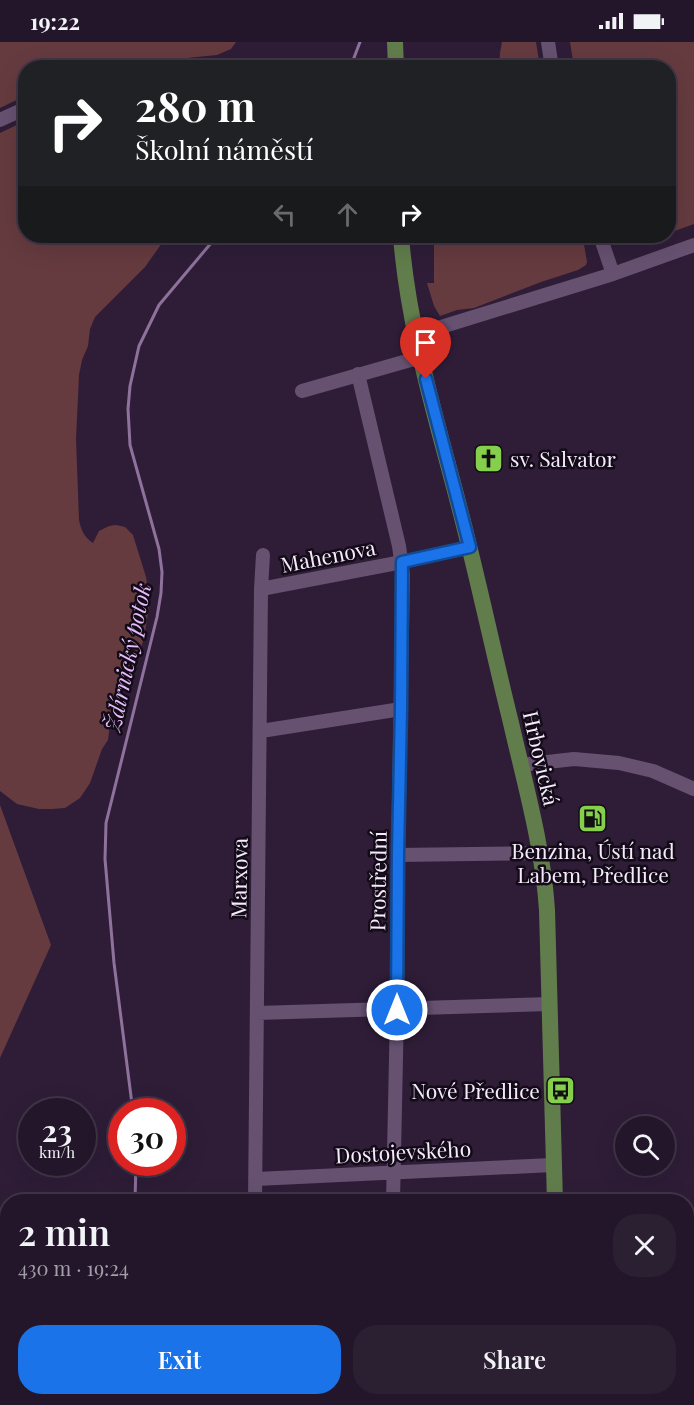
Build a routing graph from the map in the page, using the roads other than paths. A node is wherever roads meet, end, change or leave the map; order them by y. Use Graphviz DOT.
graph roads {
  1 [pos="395,42"];
  2 [pos="548,42"];
  3 [pos="396,60"];
  4 [pos="551,60"];
  5 [pos="18,112"];
  6 [pos="0,120"];
  7 [pos="402,243"];
  8 [pos="602,243"];
  9 [pos="694,244"];
  10 [pos="613,274"];
  11 [pos="415,335"];
  12 [pos="421,357"];
  13 [pos="358,374"];
  14 [pos="302,391"];
  15 [pos="470,547"];
  16 [pos="263,555"];
  17 [pos="402,562"];
  18 [pos="261,589"];
  19 [pos="401,708"];
  20 [pos="261,730"];
  21 [pos="521,765"];
  22 [pos="694,789"];
  23 [pos="540,854"];
  24 [pos="398,855"];
  25 [pos="549,1004"];
  26 [pos="397,1010"];
  27 [pos="257,1013"];
  28 [pos="553,1165"];
  29 [pos="393,1172"];
  30 [pos="256,1179"];
  31 [pos="255,1194"];
  32 [pos="393,1194"];
  33 [pos="555,1194"];
  1 -- 3 [label="main road"];
  2 -- 4 [label="street"];
  5 -- 6 [label="street"];
  7 -- 11 [label="main road, Hrbovická"];
  8 -- 10 [label="street"];
  9 -- 10 [label="street"];
  10 -- 11 [label="street"];
  11 -- 12 [label="main road, Hrbovická"];
  12 -- 13 [label="street"];
  12 -- 15 [label="main road, Hrbovická"];
  13 -- 14 [label="street"];
  13 -- 17 [label="street, Prostřední"];
  15 -- 17 [label="street, Mahenova"];
  15 -- 21 [label="main road, Hrbovická"];
  16 -- 18 [label="street, Marxova"];
  17 -- 18 [label="street, Mahenova"];
  17 -- 19 [label="street, Prostřední"];
  18 -- 20 [label="street, Marxova"];
  19 -- 20 [label="street"];
  19 -- 24 [label="street, Prostřední"];
  20 -- 27 [label="street, Marxova"];
  21 -- 22 [label="street"];
  21 -- 23 [label="main road, Hrbovická"];
  23 -- 24 [label="street"];
  23 -- 25 [label="main road, Hrbovická"];
  24 -- 26 [label="street, Prostřední"];
  25 -- 26 [label="street"];
  25 -- 28 [label="main road, Hrbovická"];
  26 -- 27 [label="street"];
  26 -- 29 [label="street, Prostřední"];
  27 -- 30 [label="street, Marxova"];
  28 -- 29 [label="street, Dostojevského"];
  28 -- 33 [label="main road, Hrbovická"];
  29 -- 30 [label="street, Dostojevského"];
  29 -- 32 [label="street, Prostřední"];
  30 -- 31 [label="street, Marxova"];
}
